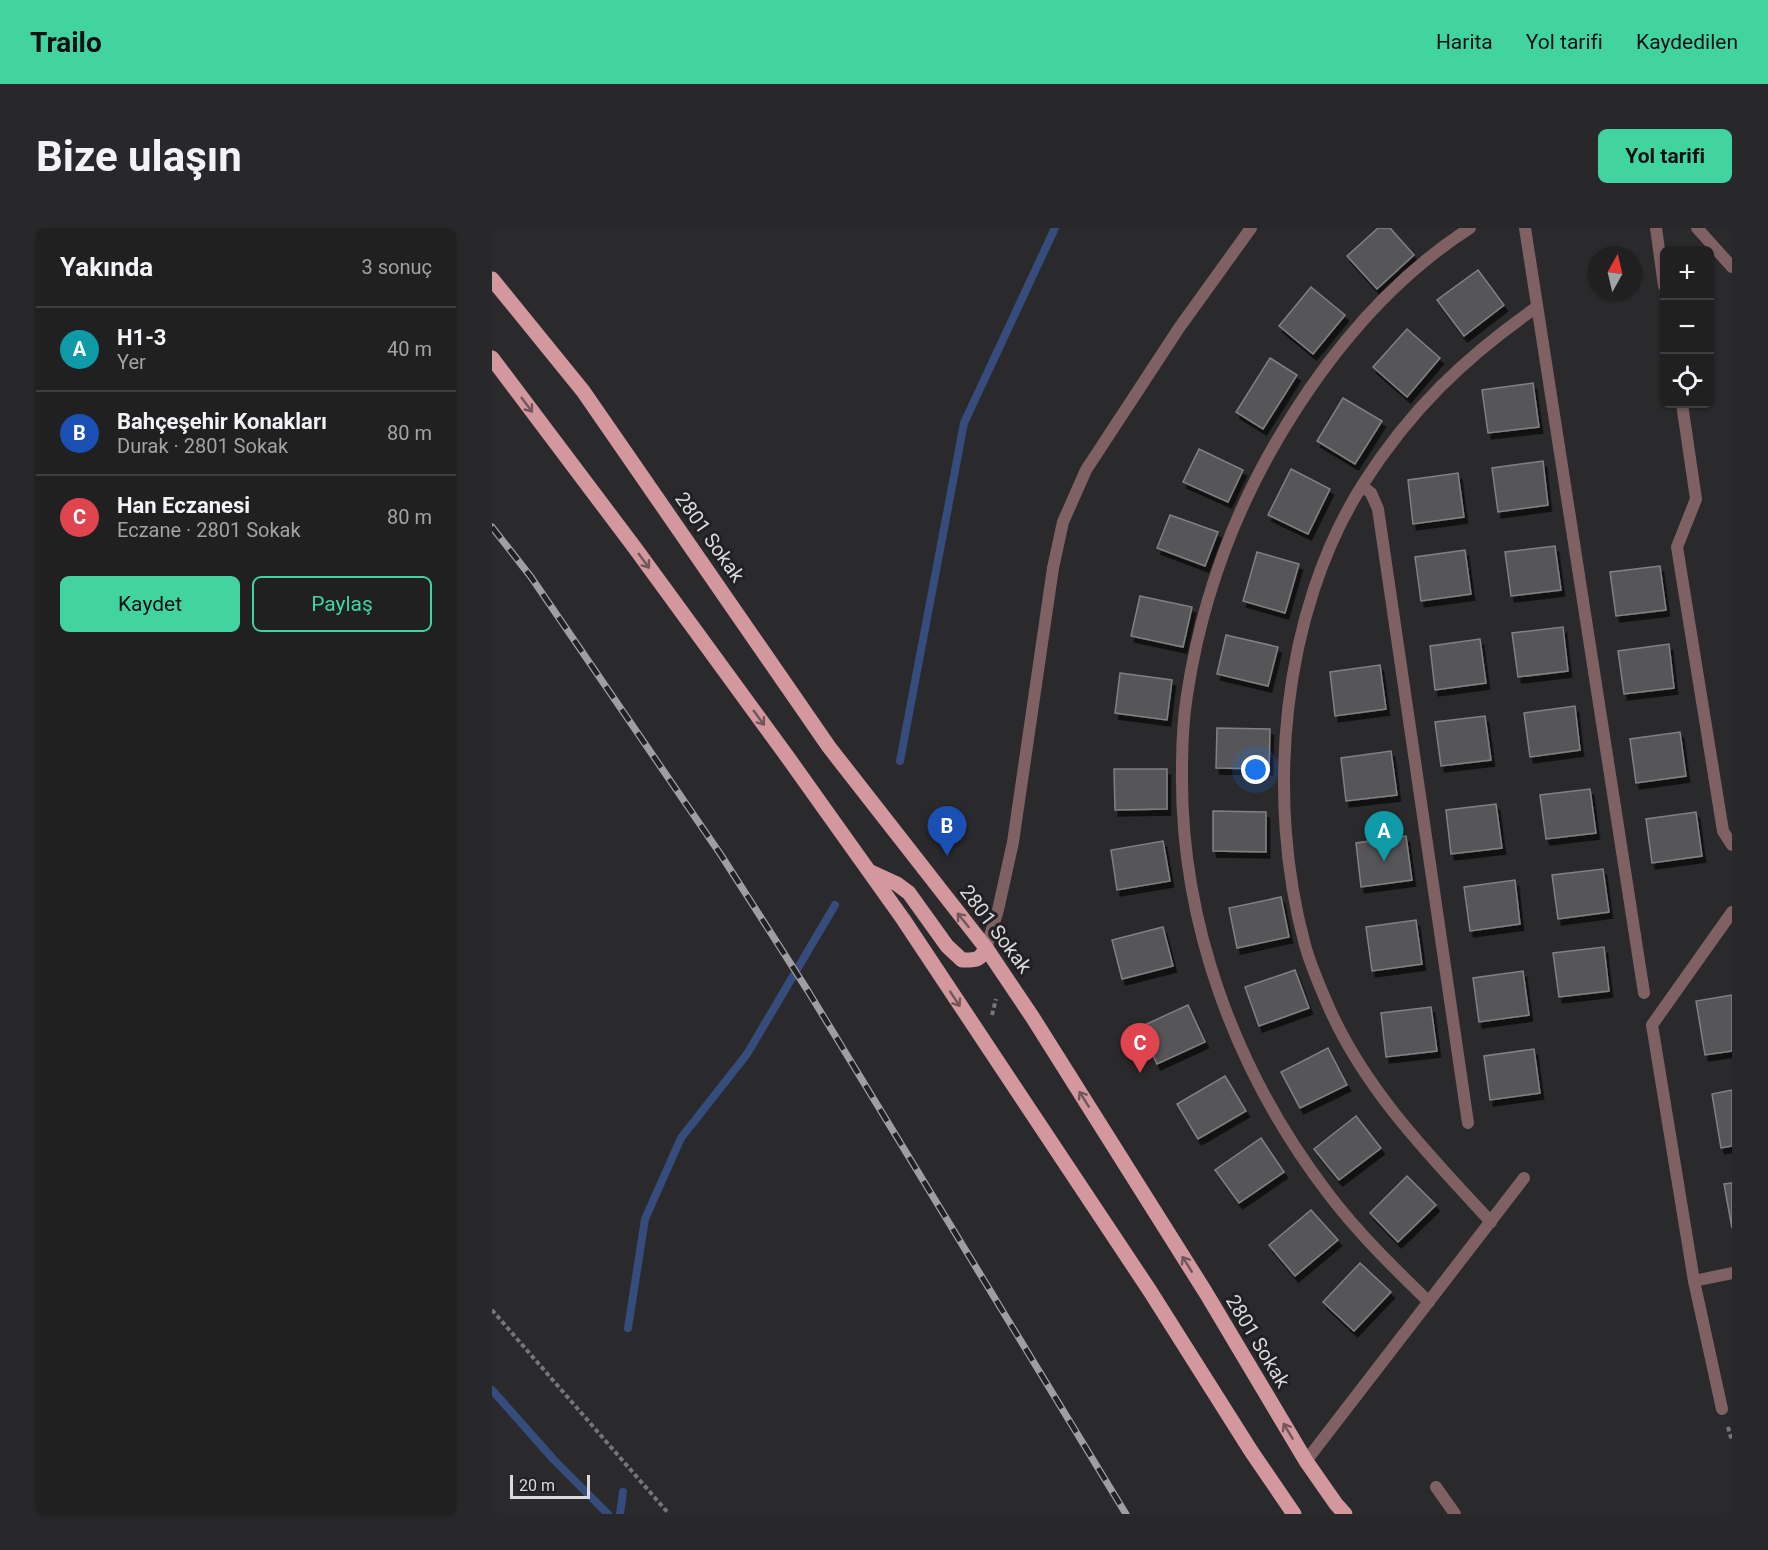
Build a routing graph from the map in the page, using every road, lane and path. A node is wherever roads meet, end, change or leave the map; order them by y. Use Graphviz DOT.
graph roads {
  1 [pos="1251,228"];
  2 [pos="1470,228"];
  3 [pos="1525,228"];
  4 [pos="1656,228"];
  5 [pos="1697,228"];
  6 [pos="1660,254"];
  7 [pos="1732,267"];
  8 [pos="492,279"];
  9 [pos="1538,306"];
  10 [pos="492,358"];
  11 [pos="1683,408"];
  12 [pos="1362,486"];
  13 [pos="1732,845"];
  14 [pos="868,870"];
  15 [pos="1732,912"];
  16 [pos="986,948"];
  17 [pos="1644,993"];
  18 [pos="996,996"];
  19 [pos="990,1025"];
  20 [pos="1468,1123"];
  21 [pos="1524,1178"];
  22 [pos="1491,1222"];
  23 [pos="1732,1273"];
  24 [pos="1694,1281"];
  25 [pos="1429,1302"];
  26 [pos="492,1310"];
  27 [pos="1722,1409"];
  28 [pos="1306,1461"];
  29 [pos="1436,1487"];
  30 [pos="669,1514"];
  31 [pos="1294,1514"];
  32 [pos="1345,1514"];
  33 [pos="1455,1514"];
  1 -- 16 [label="street"];
  2 -- 25 [label="street"];
  3 -- 9 [label="street"];
  4 -- 6 [label="street"];
  5 -- 7 [label="street"];
  16 -- 8 [label="main road, 2801 Sokak, one-way"];
  9 -- 12 [label="street"];
  9 -- 17 [label="street"];
  10 -- 14 [label="main road, one-way"];
  11 -- 13 [label="street"];
  12 -- 20 [label="street"];
  12 -- 22 [label="street"];
  14 -- 16 [label="main road"];
  14 -- 31 [label="main road, one-way"];
  15 -- 24 [label="street"];
  28 -- 16 [label="main road, 2801 Sokak, one-way"];
  18 -- 19 [label="path"];
  21 -- 22 [label="street"];
  22 -- 25 [label="street"];
  23 -- 24 [label="street"];
  24 -- 27 [label="street"];
  25 -- 28 [label="street"];
  26 -- 30 [label="path"];
  28 -- 32 [label="main road, 2801 Sokak"];
  29 -- 33 [label="street"];
}
